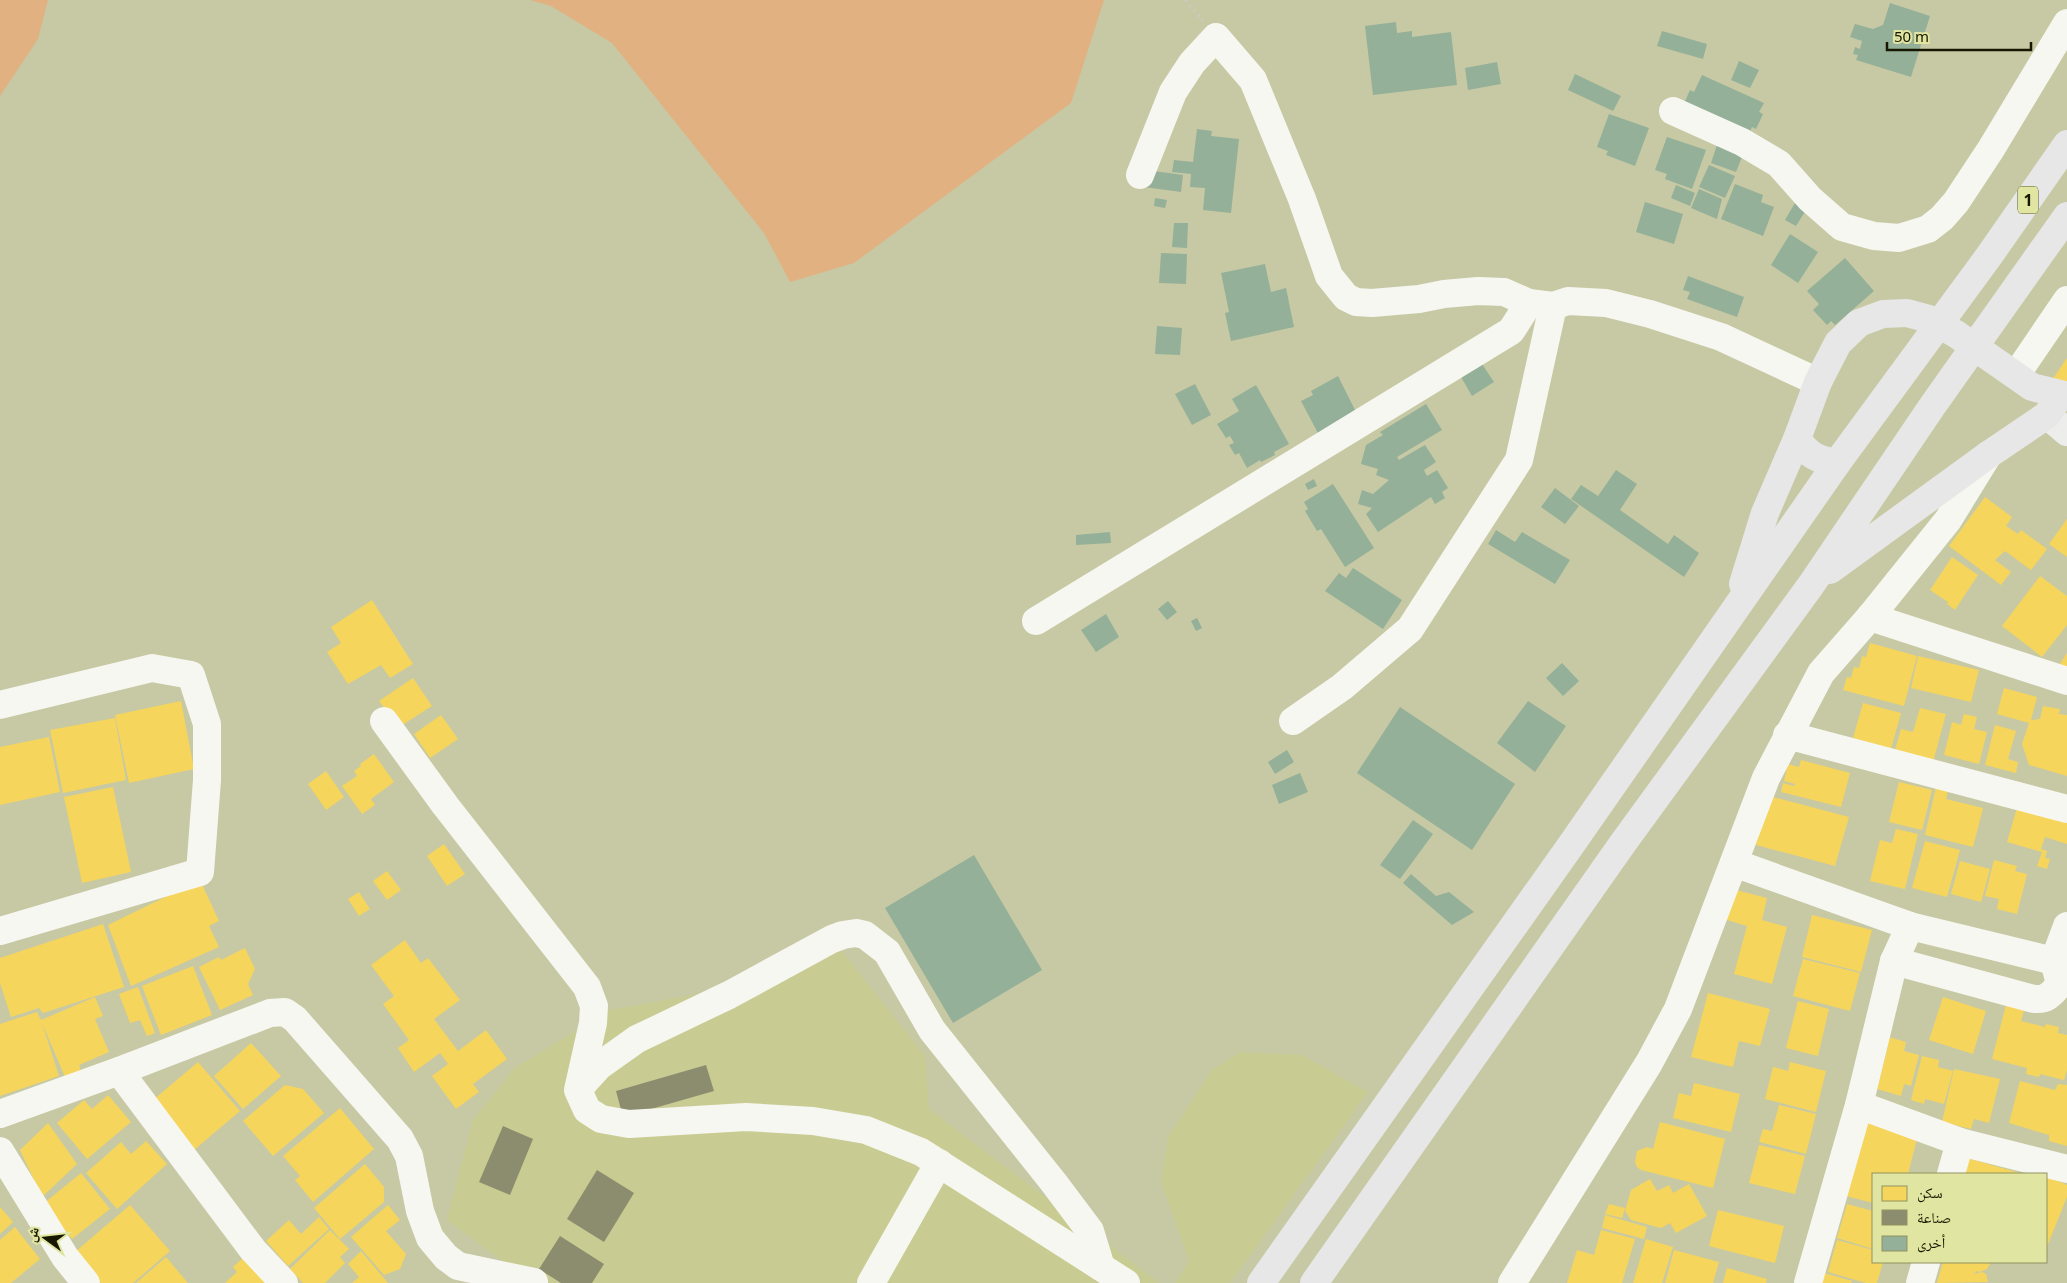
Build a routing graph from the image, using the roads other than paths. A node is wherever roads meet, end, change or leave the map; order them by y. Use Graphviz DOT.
graph roads {
  1 [pos="2067,23"];
  2 [pos="1673,111"];
  3 [pos="2067,144"];
  4 [pos="1140,175"];
  5 [pos="2067,216"];
  6 [pos="2067,300"];
  7 [pos="1541,305"];
  8 [pos="2024,381"];
  9 [pos="1818,382"];
  10 [pos="2061,410"];
  11 [pos="1797,438"];
  12 [pos="1988,455"];
  13 [pos="1837,463"];
  14 [pos="1877,489"];
  15 [pos="1899,520"];
  16 [pos="1811,585"];
  17 [pos="1736,607"];
  18 [pos="1870,617"];
  19 [pos="1036,621"];
  20 [pos="2067,681"];
  21 [pos="0,705"];
  22 [pos="384,721"];
  23 [pos="1293,721"];
  24 [pos="1787,735"];
  25 [pos="2067,809"];
  26 [pos="1734,863"];
  27 [pos="1910,926"];
  28 [pos="2067,926"];
  29 [pos="0,931"];
  30 [pos="1894,961"];
  31 [pos="2054,961"];
  32 [pos="119,1071"];
  33 [pos="578,1090"];
  34 [pos="1859,1105"];
  35 [pos="0,1114"];
  36 [pos="1960,1142"];
  37 [pos="0,1151"];
  38 [pos="938,1163"];
  39 [pos="2067,1169"];
  40 [pos="1951,1173"];
  41 [pos="1926,1263"];
  42 [pos="1101,1267"];
  43 [pos="450,1274"];
  44 [pos="534,1282"];
  45 [pos="86,1283"];
  46 [pos="284,1283"];
  47 [pos="871,1283"];
  48 [pos="1126,1283"];
  49 [pos="1261,1283"];
  50 [pos="1314,1283"];
  51 [pos="1512,1283"];
  52 [pos="1808,1283"];
  53 [pos="1920,1283"];
  1 -- 2 [label="street"];
  3 -- 13 [label="highway, 1"];
  4 -- 7 [label="street"];
  5 -- 14 [label="highway, 1"];
  6 -- 8 [label="street"];
  7 -- 9 [label="street"];
  7 -- 19 [label="street"];
  7 -- 23 [label="street"];
  8 -- 9 [label="highway"];
  8 -- 10 [label="highway"];
  9 -- 11 [label="highway"];
  10 -- 12 [label="highway"];
  11 -- 13 [label="highway"];
  11 -- 17 [label="highway"];
  12 -- 15 [label="highway"];
  12 -- 18 [label="street"];
  13 -- 17 [label="highway"];
  14 -- 15 [label="highway"];
  14 -- 16 [label="highway"];
  15 -- 16 [label="highway"];
  16 -- 50 [label="highway"];
  17 -- 49 [label="highway"];
  18 -- 20 [label="street"];
  18 -- 24 [label="street"];
  21 -- 29 [label="street"];
  22 -- 33 [label="street"];
  24 -- 25 [label="street"];
  24 -- 26 [label="street"];
  26 -- 27 [label="street"];
  26 -- 51 [label="street"];
  27 -- 30 [label="street"];
  27 -- 31 [label="street"];
  28 -- 31 [label="street"];
  30 -- 31 [label="street"];
  30 -- 34 [label="street"];
  32 -- 35 [label="street"];
  32 -- 43 [label="street"];
  32 -- 46 [label="street"];
  33 -- 38 [label="street"];
  33 -- 42 [label="street"];
  34 -- 36 [label="street"];
  34 -- 52 [label="street"];
  36 -- 39 [label="street"];
  36 -- 40 [label="street"];
  37 -- 45 [label="street"];
  38 -- 42 [label="street"];
  38 -- 47 [label="street"];
  41 -- 53 [label="street"];
  42 -- 48 [label="street"];
  43 -- 44 [label="street"];
}
